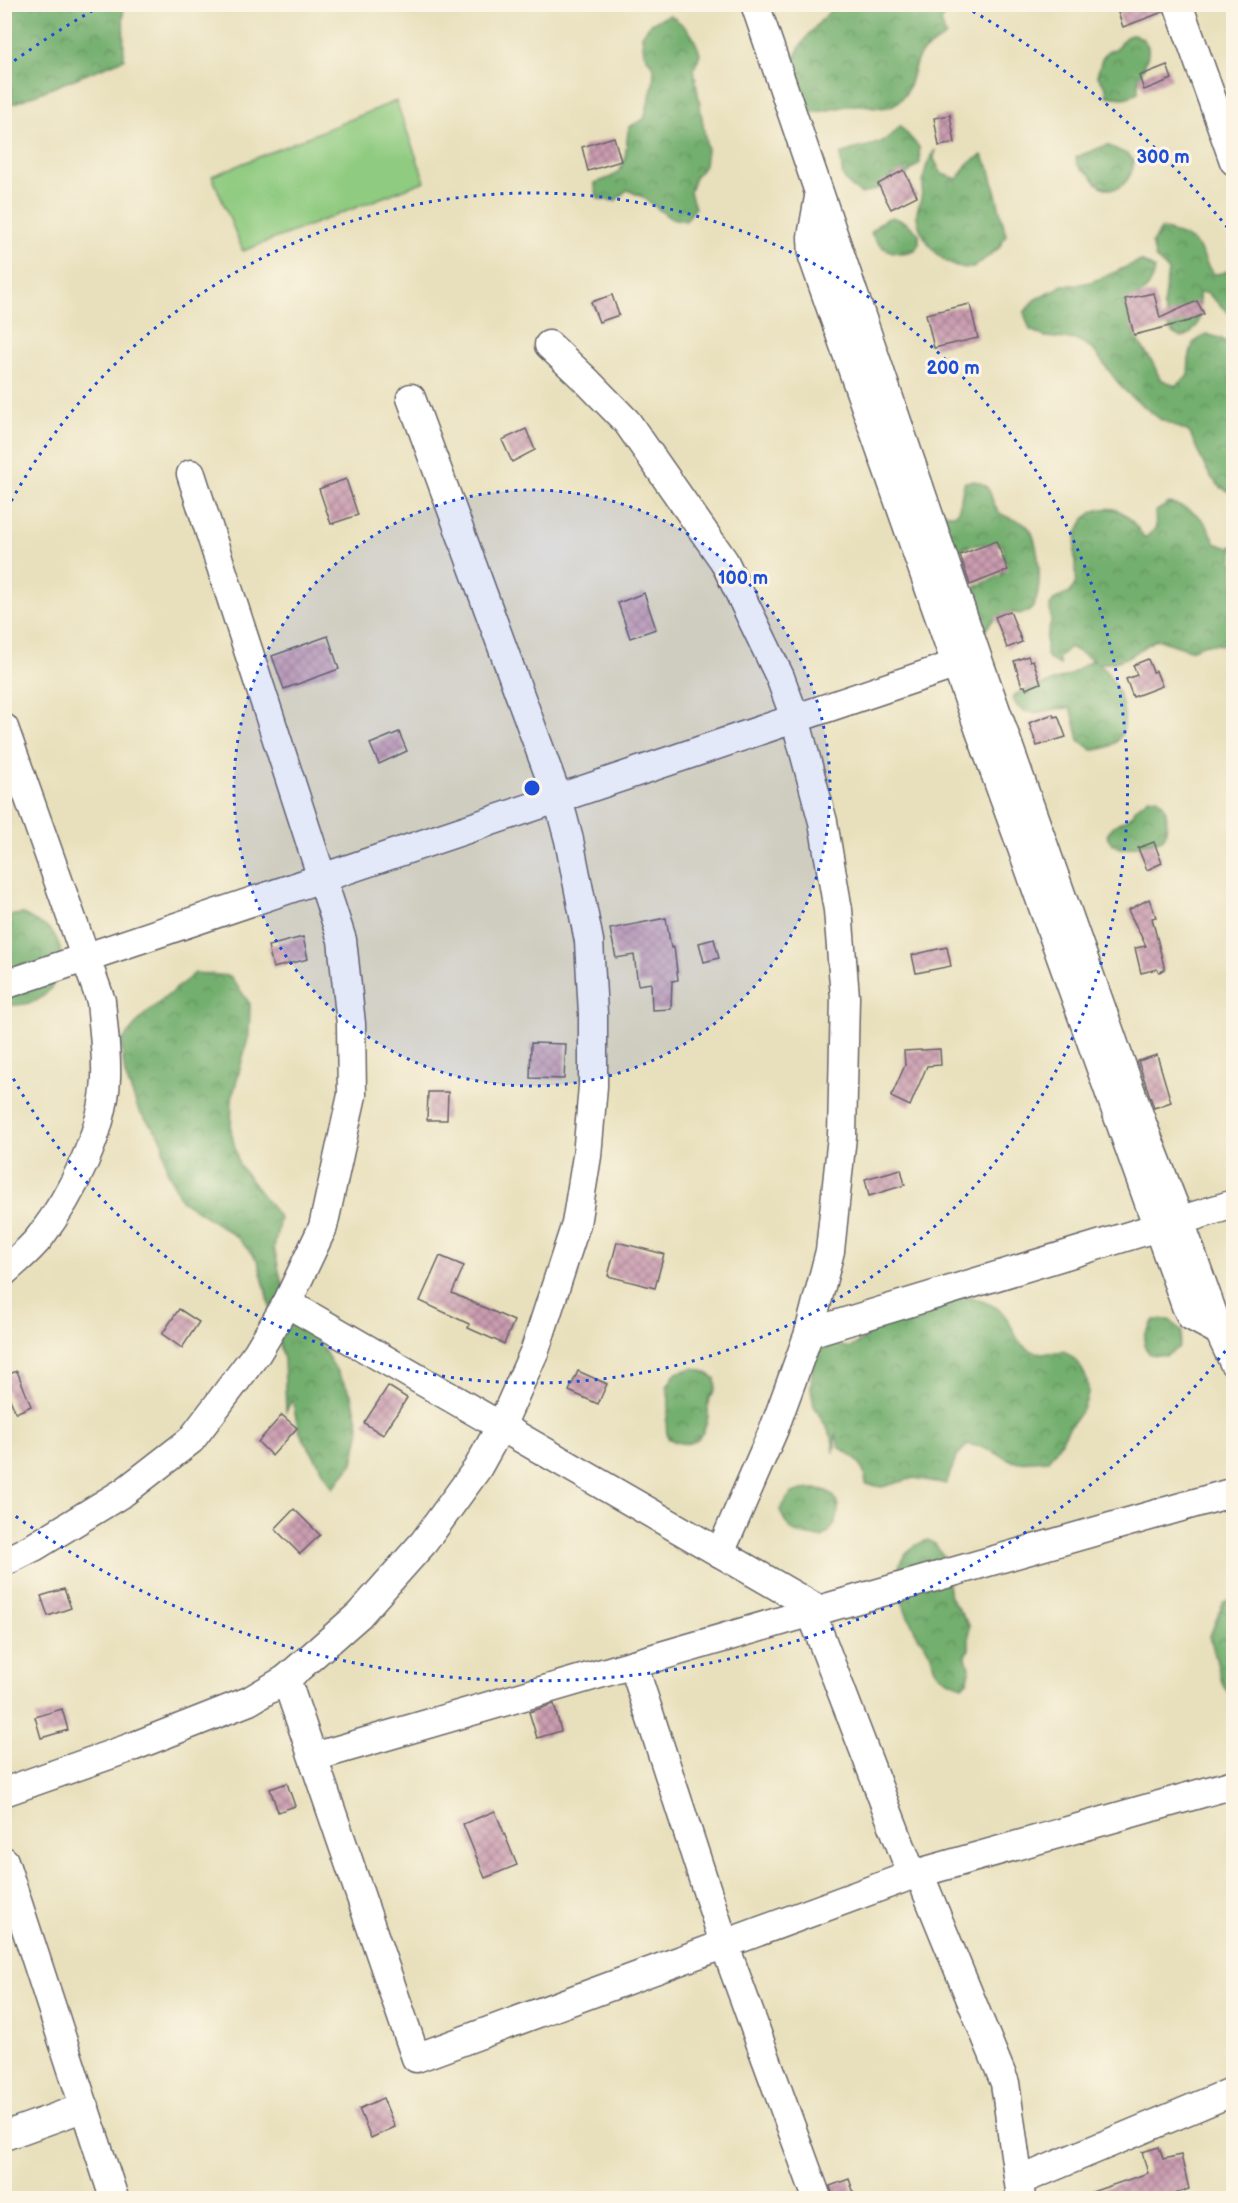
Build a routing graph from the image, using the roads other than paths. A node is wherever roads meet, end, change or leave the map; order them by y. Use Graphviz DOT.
graph roads {
  1 [pos="755,4"];
  2 [pos="1178,4"];
  3 [pos="1233,161"];
  4 [pos="549,345"];
  5 [pos="411,398"];
  6 [pos="191,474"];
  7 [pos="967,660"];
  8 [pos="795,718"];
  9 [pos="4,728"];
  10 [pos="558,799"];
  11 [pos="322,878"];
  12 [pos="86,958"];
  13 [pos="4,985"];
  14 [pos="1233,1204"];
  15 [pos="1170,1225"];
  16 [pos="4,1272"];
  17 [pos="287,1303"];
  18 [pos="809,1334"];
  19 [pos="1233,1363"];
  20 [pos="501,1426"];
  21 [pos="1233,1492"];
  22 [pos="720,1552"];
  23 [pos="4,1562"];
  24 [pos="820,1610"];
  25 [pos="633,1664"];
  26 [pos="286,1679"];
  27 [pos="314,1757"];
  28 [pos="1233,1784"];
  29 [pos="4,1792"];
  30 [pos="4,1861"];
  31 [pos="920,1872"];
  32 [pos="725,1946"];
  33 [pos="1233,2093"];
  34 [pos="85,2107"];
  35 [pos="4,2136"];
  36 [pos="1020,2190"];
  37 [pos="114,2199"];
  38 [pos="817,2199"];
  1 -- 7 [label="street"];
  2 -- 3 [label="street"];
  4 -- 8 [label="street"];
  5 -- 10 [label="street"];
  6 -- 11 [label="street"];
  7 -- 8 [label="street"];
  7 -- 15 [label="street"];
  8 -- 10 [label="street"];
  8 -- 18 [label="street"];
  9 -- 12 [label="street"];
  10 -- 11 [label="street"];
  10 -- 20 [label="street"];
  11 -- 12 [label="street"];
  11 -- 17 [label="street"];
  12 -- 13 [label="street"];
  12 -- 16 [label="street"];
  14 -- 15 [label="street"];
  15 -- 18 [label="street"];
  15 -- 19 [label="street"];
  17 -- 20 [label="street"];
  17 -- 23 [label="street"];
  18 -- 22 [label="street"];
  20 -- 22 [label="street"];
  20 -- 26 [label="street"];
  21 -- 24 [label="street"];
  22 -- 24 [label="street"];
  24 -- 25 [label="street"];
  24 -- 31 [label="street"];
  25 -- 27 [label="street"];
  25 -- 32 [label="street"];
  26 -- 27 [label="street"];
  26 -- 29 [label="street"];
  27 -- 32 [label="street"];
  28 -- 31 [label="street"];
  30 -- 34 [label="street"];
  31 -- 32 [label="street"];
  31 -- 36 [label="street"];
  32 -- 38 [label="street"];
  33 -- 36 [label="street"];
  34 -- 35 [label="street"];
  34 -- 37 [label="street"];
}
